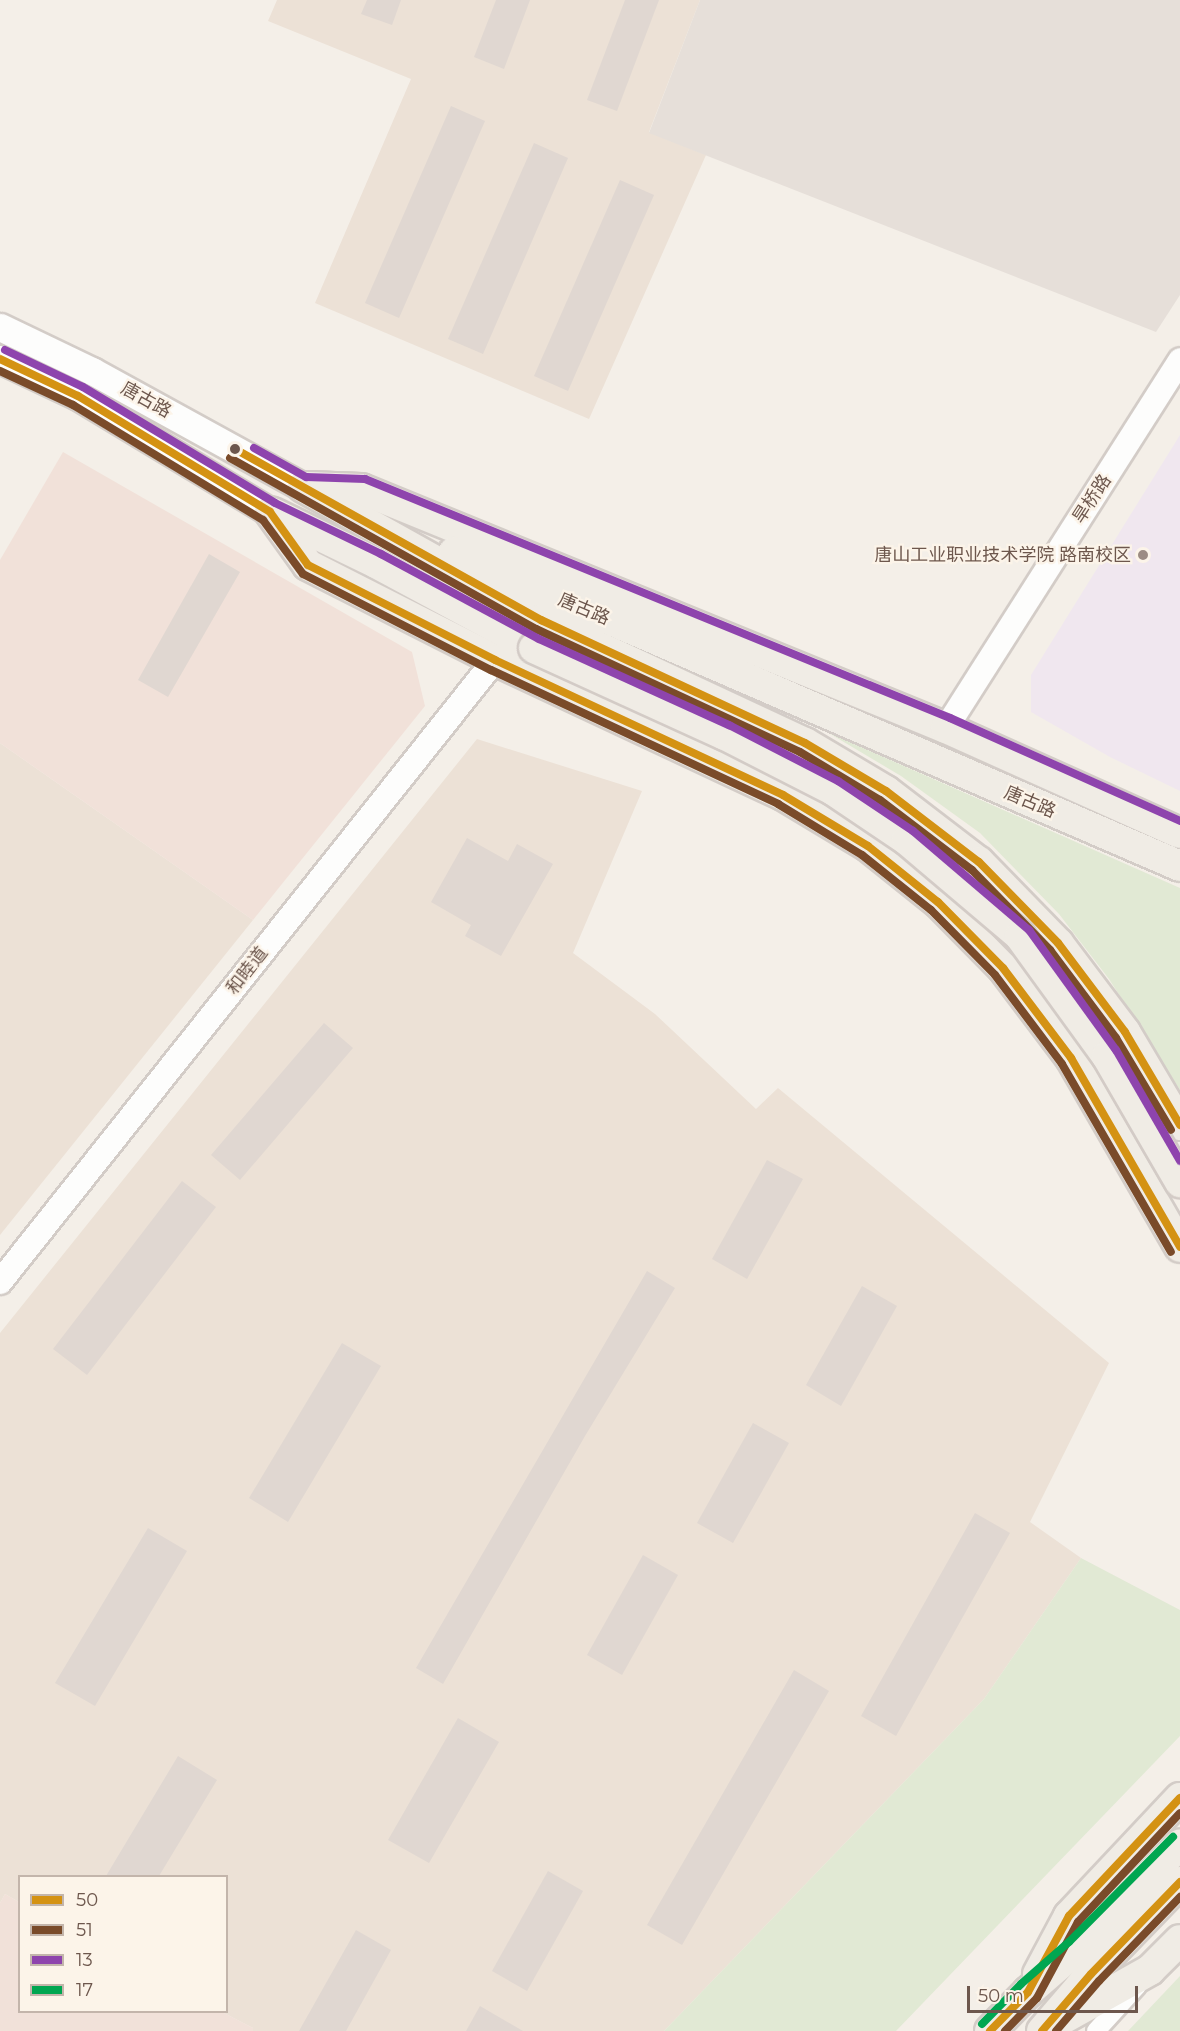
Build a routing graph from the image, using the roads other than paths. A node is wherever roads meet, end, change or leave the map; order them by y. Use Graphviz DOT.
graph roads {
  1 [pos="0,327"];
  2 [pos="0,359"];
  3 [pos="1180,360"];
  4 [pos="303,487"];
  5 [pos="270,512"];
  6 [pos="540,620"];
  7 [pos="495,660"];
  8 [pos="946,728"];
  9 [pos="1180,833"];
  10 [pos="1180,866"];
  11 [pos="1180,1125"];
  12 [pos="1180,1161"];
  13 [pos="1180,1182"];
  14 [pos="1172,1235"];
  15 [pos="0,1282"];
  16 [pos="1180,1798"];
  17 [pos="1180,1844"];
  18 [pos="1180,1882"];
  19 [pos="1180,1940"];
  20 [pos="1150,1970"];
  21 [pos="1028,1992"];
  22 [pos="1044,2030"];
  23 [pos="990,2031"];
  24 [pos="1096,2031"];
  1 -- 4 [label="main road, 唐古路"];
  2 -- 5 [label="main road, 唐古路"];
  3 -- 8 [label="street, 旱桥路"];
  4 -- 6 [label="main road"];
  4 -- 8 [label="main road"];
  5 -- 6 [label="main road, 唐古路"];
  5 -- 7 [label="main road"];
  6 -- 10 [label="main road, 唐古路"];
  6 -- 11 [label="main road"];
  6 -- 13 [label="main road, 唐古路, bridge"];
  7 -- 14 [label="main road"];
  7 -- 15 [label="street, 和睦道"];
  8 -- 9 [label="main road"];
  12 -- 14 [label="main road"];
  16 -- 21 [label="main road"];
  17 -- 21 [label="main road"];
  18 -- 22 [label="main road"];
  19 -- 20 [label="main road"];
  20 -- 22 [label="main road"];
  20 -- 24 [label="street"];
  21 -- 23 [label="main road"];
}
